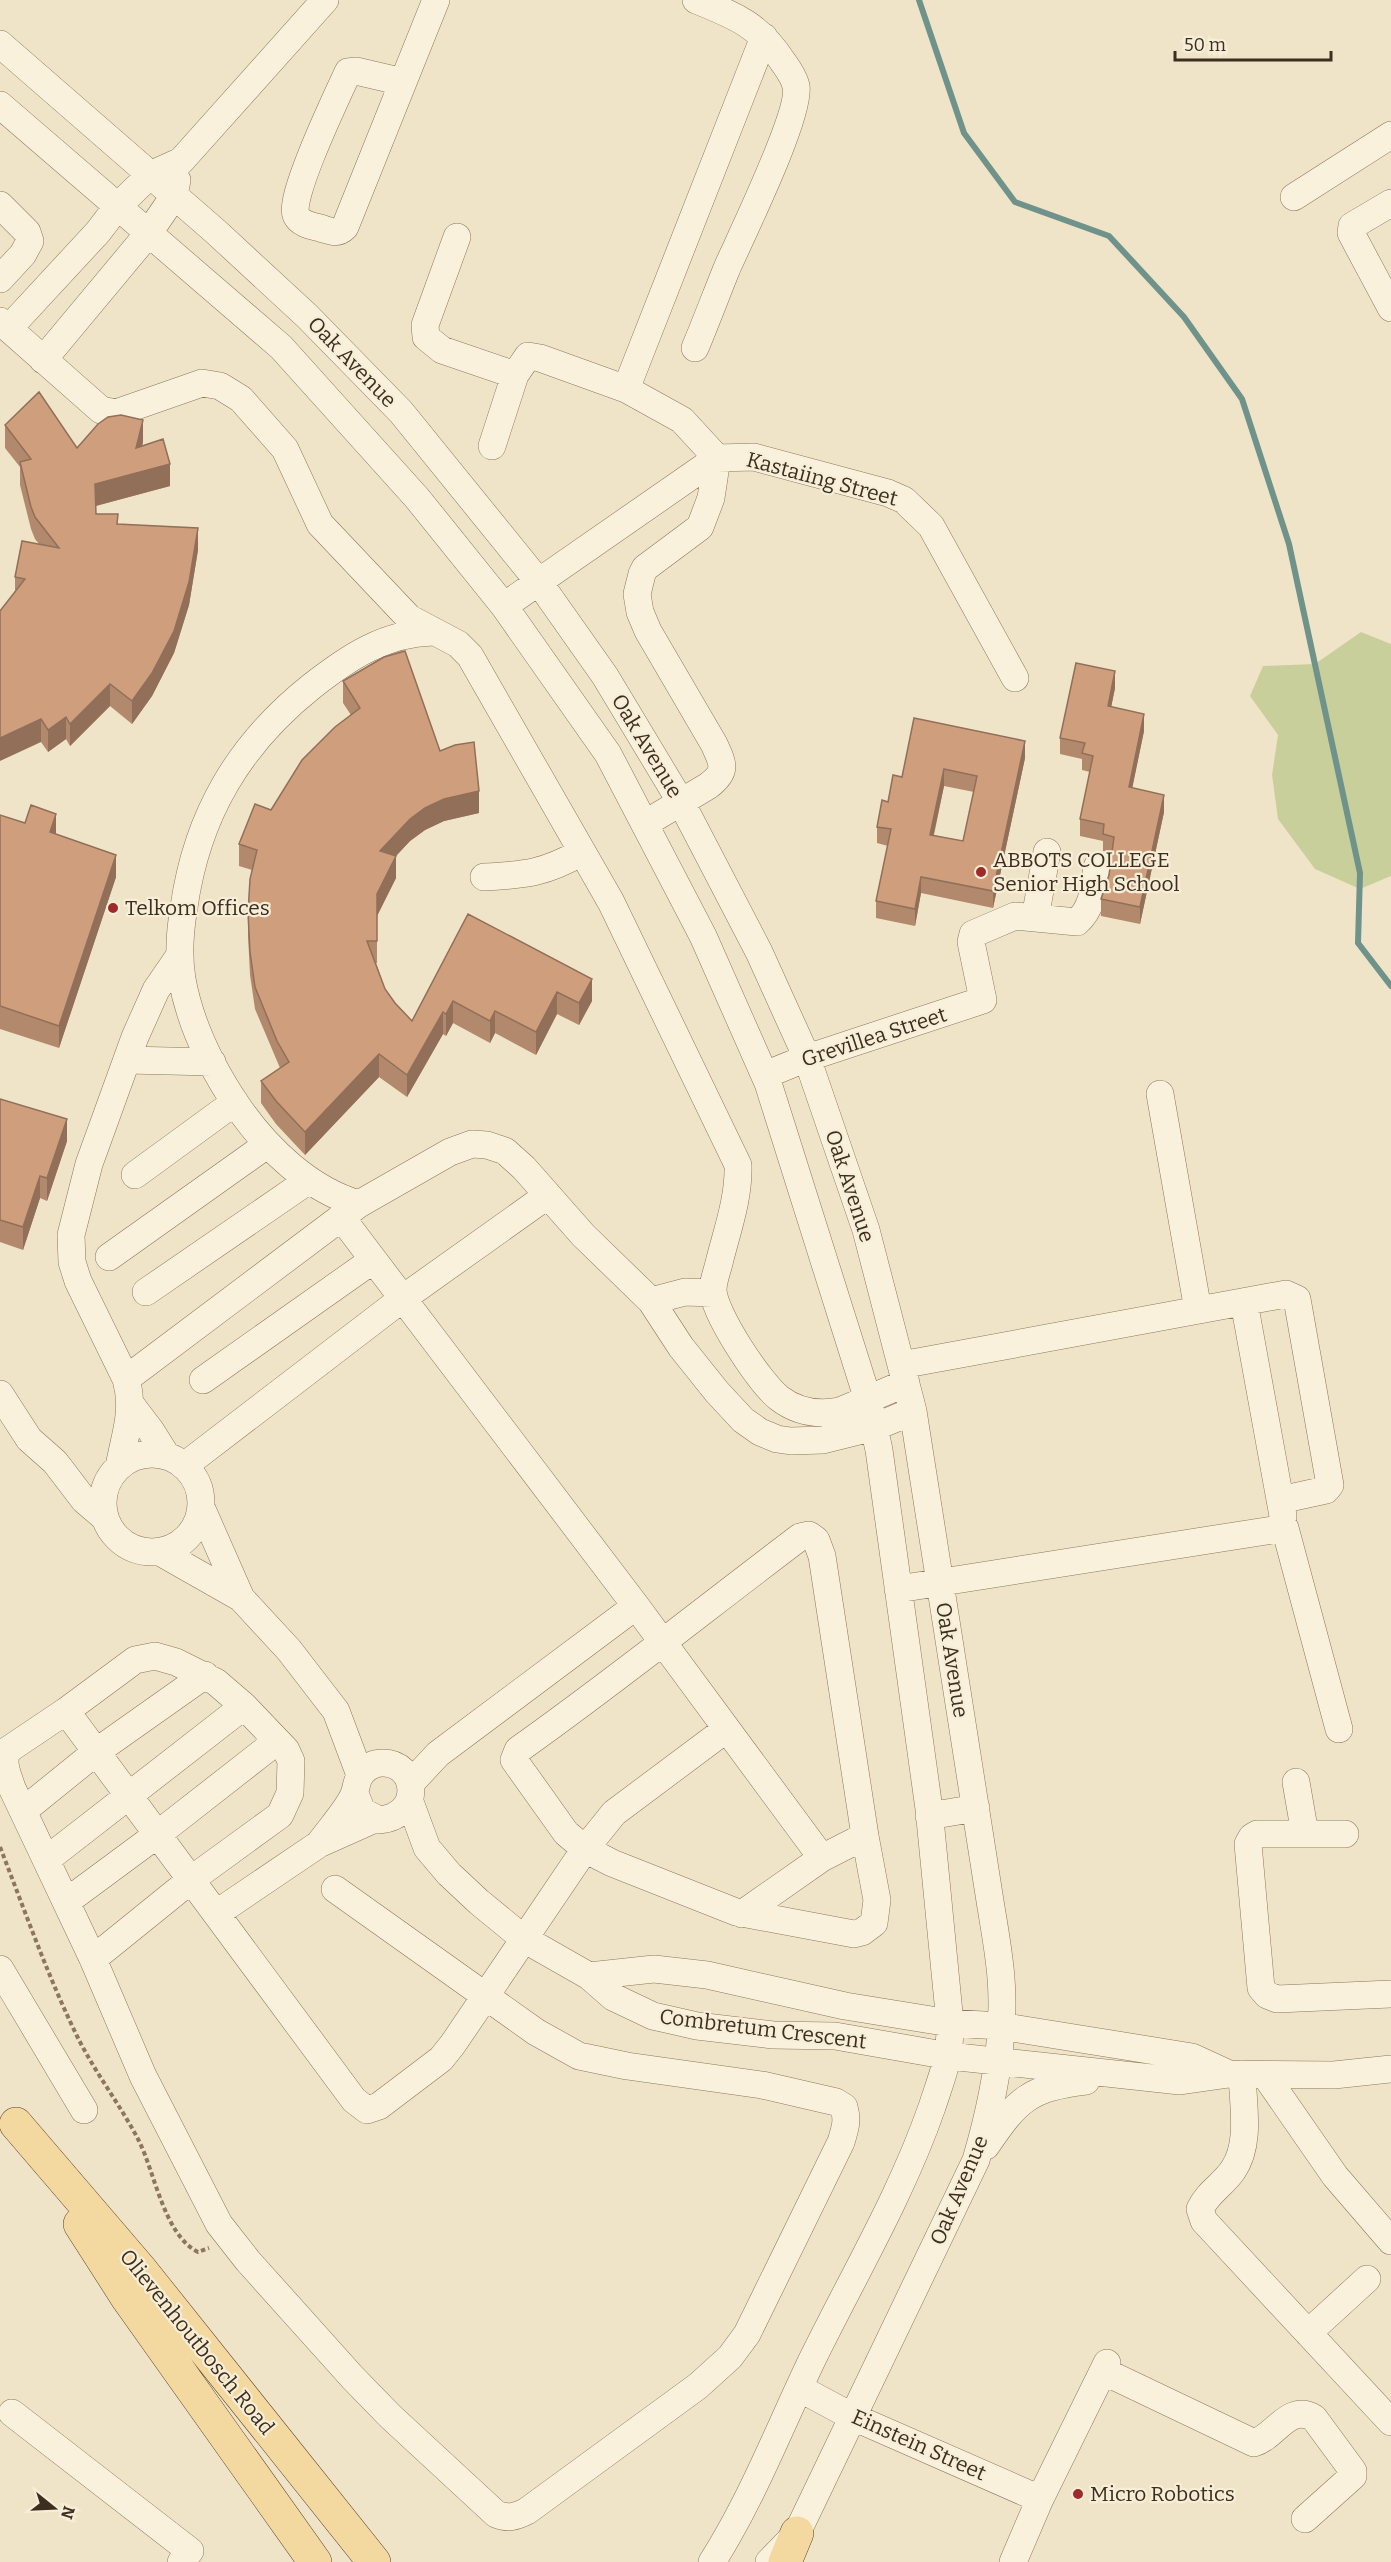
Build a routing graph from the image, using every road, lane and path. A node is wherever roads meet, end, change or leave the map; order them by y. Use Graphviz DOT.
graph roads {
  1 [pos="324,0"];
  2 [pos="436,0"];
  3 [pos="696,0"];
  4 [pos="764,37"];
  5 [pos="0,44"];
  6 [pos="403,81"];
  7 [pos="0,105"];
  8 [pos="1391,135"];
  9 [pos="181,161"];
  10 [pos="150,175"];
  11 [pos="174,196"];
  12 [pos="1294,196"];
  13 [pos="1391,203"];
  14 [pos="0,205"];
  15 [pos="117,207"];
  16 [pos="148,234"];
  17 [pos="457,237"];
  18 [pos="0,279"];
  19 [pos="1391,308"];
  20 [pos="5,324"];
  21 [pos="695,348"];
  22 [pos="43,360"];
  23 [pos="515,375"];
  24 [pos="626,389"];
  25 [pos="492,446"];
  26 [pos="717,458"];
  27 [pos="538,580"];
  28 [pos="504,606"];
  29 [pos="433,632"];
  30 [pos="1015,678"];
  31 [pos="682,804"];
  32 [pos="646,823"];
  33 [pos="582,852"];
  34 [pos="1047,852"];
  35 [pos="1097,867"];
  36 [pos="484,877"];
  37 [pos="1035,918"];
  38 [pos="180,955"];
  39 [pos="807,1058"];
  40 [pos="127,1060"];
  41 [pos="212,1062"];
  42 [pos="765,1075"];
  43 [pos="1160,1094"];
  44 [pos="235,1102"];
  45 [pos="268,1144"];
  46 [pos="135,1175"];
  47 [pos="309,1180"];
  48 [pos="548,1195"];
  49 [pos="350,1211"];
  50 [pos="109,1257"];
  51 [pos="373,1260"];
  52 [pos="146,1292"];
  53 [pos="713,1293"];
  54 [pos="402,1299"];
  55 [pos="651,1301"];
  56 [pos="1244,1302"];
  57 [pos="1198,1310"];
  58 [pos="903,1374"];
  59 [pos="126,1379"];
  60 [pos="203,1380"];
  61 [pos="0,1394"];
  62 [pos="868,1400"];
  63 [pos="132,1406"];
  64 [pos="913,1411"];
  65 [pos="875,1427"];
  66 [pos="175,1461"];
  67 [pos="55,1462"];
  68 [pos="114,1473"];
  69 [pos="1280,1500"];
  70 [pos="201,1507"];
  71 [pos="105,1518"];
  72 [pos="1285,1528"];
  73 [pos="160,1552"];
  74 [pos="940,1583"];
  75 [pos="898,1589"];
  76 [pos="241,1598"];
  77 [pos="636,1606"];
  78 [pos="661,1641"];
  79 [pos="206,1675"];
  80 [pos="244,1706"];
  81 [pos="66,1711"];
  82 [pos="340,1720"];
  83 [pos="1339,1729"];
  84 [pos="725,1730"];
  85 [pos="277,1741"];
  86 [pos="96,1752"];
  87 [pos="399,1778"];
  88 [pos="1296,1782"];
  89 [pos="357,1785"];
  90 [pos="128,1795"];
  91 [pos="976,1808"];
  92 [pos="23,1811"];
  93 [pos="929,1816"];
  94 [pos="377,1820"];
  95 [pos="158,1834"];
  96 [pos="1305,1834"];
  97 [pos="1345,1834"];
  98 [pos="864,1836"];
  99 [pos="319,1844"];
  100 [pos="0,1848"];
  101 [pos="427,1848"];
  102 [pos="585,1849"];
  103 [pos="822,1858"];
  104 [pos="46,1860"];
  105 [pos="192,1880"];
  106 [pos="335,1889"];
  107 [pos="66,1902"];
  108 [pos="217,1913"];
  109 [pos="742,1914"];
  110 [pos="524,1939"];
  111 [pos="93,1959"];
  112 [pos="0,1969"];
  113 [pos="589,1976"];
  114 [pos="1391,1994"];
  115 [pos="486,1995"];
  116 [pos="950,2024"];
  117 [pos="1000,2026"];
  118 [pos="949,2056"];
  119 [pos="998,2062"];
  120 [pos="1391,2069"];
  121 [pos="1245,2074"];
  122 [pos="1126,2075"];
  123 [pos="84,2110"];
  124 [pos="8,2114"];
  125 [pos="976,2160"];
  126 [pos="226,2235"];
  127 [pos="1391,2241"];
  128 [pos="1367,2279"];
  129 [pos="1308,2333"];
  130 [pos="799,2388"];
  131 [pos="12,2413"];
  132 [pos="854,2417"];
  133 [pos="1391,2422"];
  134 [pos="1040,2499"];
  135 [pos="1305,2519"];
  136 [pos="791,2548"];
  137 [pos="180,2562"];
  138 [pos="315,2562"];
  139 [pos="374,2562"];
  140 [pos="712,2562"];
  141 [pos="769,2562"];
  142 [pos="1013,2562"];
  1 -- 9 [label="street"];
  2 -- 6 [label="street"];
  3 -- 4 [label="street"];
  4 -- 21 [label="street"];
  4 -- 24 [label="street"];
  5 -- 10 [label="street, Oak Avenue"];
  6 -- 6 [label="street"];
  7 -- 15 [label="street, Oak Avenue"];
  8 -- 12 [label="street"];
  9 -- 10 [label="street"];
  9 -- 11 [label="street"];
  10 -- 11 [label="street, Oak Avenue"];
  10 -- 15 [label="street"];
  11 -- 16 [label="street"];
  11 -- 27 [label="street, Oak Avenue"];
  13 -- 19 [label="street"];
  14 -- 18 [label="street"];
  15 -- 16 [label="street, Oak Avenue"];
  15 -- 20 [label="street"];
  16 -- 22 [label="street"];
  16 -- 28 [label="street, Oak Avenue"];
  17 -- 23 [label="street"];
  20 -- 22 [label="street"];
  22 -- 29 [label="street"];
  23 -- 24 [label="street"];
  23 -- 25 [label="street"];
  24 -- 26 [label="street"];
  26 -- 27 [label="street, Kastaiing Street"];
  26 -- 30 [label="street, Kastaiing Street"];
  26 -- 31 [label="street"];
  27 -- 28 [label="street, Kastaiing Street"];
  27 -- 31 [label="street, Oak Avenue"];
  28 -- 32 [label="street, Oak Avenue"];
  29 -- 33 [label="street"];
  29 -- 38 [label="street"];
  31 -- 32 [label="street"];
  31 -- 39 [label="street, Oak Avenue"];
  32 -- 42 [label="street, Oak Avenue"];
  33 -- 36 [label="street"];
  33 -- 53 [label="street"];
  34 -- 37 [label="street"];
  35 -- 37 [label="street"];
  37 -- 39 [label="street, Grevillea Street"];
  38 -- 40 [label="street"];
  38 -- 41 [label="street"];
  39 -- 42 [label="street, Grevillea Street"];
  39 -- 58 [label="street, Oak Avenue"];
  40 -- 41 [label="street"];
  40 -- 59 [label="street"];
  41 -- 44 [label="street"];
  42 -- 62 [label="street, Oak Avenue"];
  43 -- 57 [label="street"];
  44 -- 45 [label="street"];
  44 -- 46 [label="street"];
  45 -- 47 [label="street"];
  45 -- 50 [label="street"];
  47 -- 49 [label="street"];
  47 -- 52 [label="street"];
  48 -- 49 [label="street"];
  48 -- 54 [label="street"];
  48 -- 55 [label="street"];
  49 -- 51 [label="street"];
  49 -- 59 [label="street"];
  51 -- 54 [label="street"];
  51 -- 60 [label="street"];
  53 -- 55 [label="street"];
  53 -- 62 [label="street"];
  54 -- 66 [label="street"];
  54 -- 77 [label="street"];
  55 -- 65 [label="street"];
  56 -- 57 [label="street"];
  56 -- 69 [label="street"];
  56 -- 69 [label="street"];
  57 -- 58 [label="street"];
  58 -- 62 [label="street"];
  58 -- 64 [label="street, Oak Avenue"];
  59 -- 63 [label="street"];
  61 -- 67 [label="street"];
  62 -- 65 [label="street, Oak Avenue"];
  63 -- 66 [label="street"];
  63 -- 68 [label="street"];
  64 -- 65 [label="street"];
  64 -- 74 [label="street, Oak Avenue"];
  65 -- 75 [label="street, Oak Avenue"];
  66 -- 68 [label="street"];
  66 -- 70 [label="street"];
  67 -- 68 [label="street"];
  67 -- 71 [label="street"];
  68 -- 71 [label="street"];
  69 -- 72 [label="street"];
  70 -- 73 [label="street"];
  70 -- 76 [label="street, Combretum Crescent"];
  71 -- 73 [label="street"];
  72 -- 74 [label="street"];
  72 -- 83 [label="street"];
  73 -- 76 [label="street, Combretum Crescent"];
  74 -- 75 [label="street"];
  74 -- 91 [label="street, Oak Avenue"];
  75 -- 93 [label="street, Oak Avenue"];
  76 -- 82 [label="street, Combretum Crescent"];
  77 -- 78 [label="street"];
  77 -- 87 [label="street"];
  78 -- 84 [label="street"];
  78 -- 98 [label="street"];
  78 -- 102 [label="street"];
  79 -- 80 [label="street"];
  79 -- 81 [label="street"];
  79 -- 86 [label="street"];
  80 -- 85 [label="street"];
  80 -- 90 [label="street"];
  81 -- 86 [label="street"];
  81 -- 92 [label="street"];
  82 -- 87 [label="street, Combretum Crescent"];
  82 -- 89 [label="street, Combretum Crescent"];
  84 -- 102 [label="street"];
  84 -- 103 [label="street"];
  85 -- 95 [label="street"];
  85 -- 105 [label="street"];
  86 -- 90 [label="street"];
  86 -- 92 [label="street"];
  87 -- 89 [label="street"];
  87 -- 94 [label="street"];
  87 -- 101 [label="street, Combretum Crescent"];
  88 -- 96 [label="street"];
  89 -- 94 [label="street"];
  89 -- 99 [label="street"];
  90 -- 95 [label="street"];
  90 -- 104 [label="street"];
  91 -- 93 [label="street"];
  91 -- 117 [label="street, Oak Avenue"];
  92 -- 104 [label="street"];
  93 -- 116 [label="street, Oak Avenue"];
  94 -- 99 [label="street"];
  94 -- 101 [label="street, Combretum Crescent"];
  95 -- 105 [label="street"];
  95 -- 107 [label="street"];
  96 -- 97 [label="street"];
  96 -- 114 [label="street"];
  98 -- 103 [label="street"];
  98 -- 109 [label="street"];
  99 -- 108 [label="street"];
  100 -- 126 [label="path"];
  101 -- 110 [label="street, Combretum Crescent"];
  102 -- 109 [label="street"];
  102 -- 110 [label="street"];
  103 -- 109 [label="street"];
  104 -- 107 [label="street"];
  105 -- 108 [label="street"];
  105 -- 111 [label="street"];
  106 -- 115 [label="street"];
  107 -- 111 [label="street"];
  108 -- 115 [label="street"];
  110 -- 113 [label="street, Combretum Crescent"];
  110 -- 115 [label="street"];
  111 -- 126 [label="street"];
  112 -- 123 [label="street"];
  113 -- 116 [label="street, Combretum Crescent"];
  113 -- 118 [label="street, Combretum Crescent"];
  115 -- 126 [label="street"];
  116 -- 117 [label="street, Combretum Crescent"];
  116 -- 118 [label="street, Oak Avenue"];
  117 -- 119 [label="street, Oak Avenue"];
  117 -- 121 [label="street, Combretum Crescent"];
  118 -- 119 [label="street, Combretum Crescent"];
  118 -- 130 [label="street, Oak Avenue"];
  119 -- 122 [label="street, Combretum Crescent"];
  119 -- 125 [label="street, Oak Avenue"];
  120 -- 121 [label="street"];
  121 -- 122 [label="street"];
  121 -- 127 [label="street"];
  121 -- 129 [label="street"];
  122 -- 125 [label="street"];
  124 -- 138 [label="main road, Olievenhoutbosch Road"];
  124 -- 139 [label="main road, Olievenhoutbosch Road"];
  125 -- 132 [label="street, Oak Avenue"];
  128 -- 129 [label="street"];
  129 -- 133 [label="street"];
  130 -- 132 [label="street, Einstein Street"];
  130 -- 140 [label="street, Oak Avenue"];
  131 -- 137 [label="street"];
  132 -- 134 [label="street, Einstein Street"];
  132 -- 136 [label="street, Oak Avenue"];
  134 -- 135 [label="street"];
  134 -- 142 [label="street"];
  136 -- 141 [label="street, Oak Avenue"];
}
